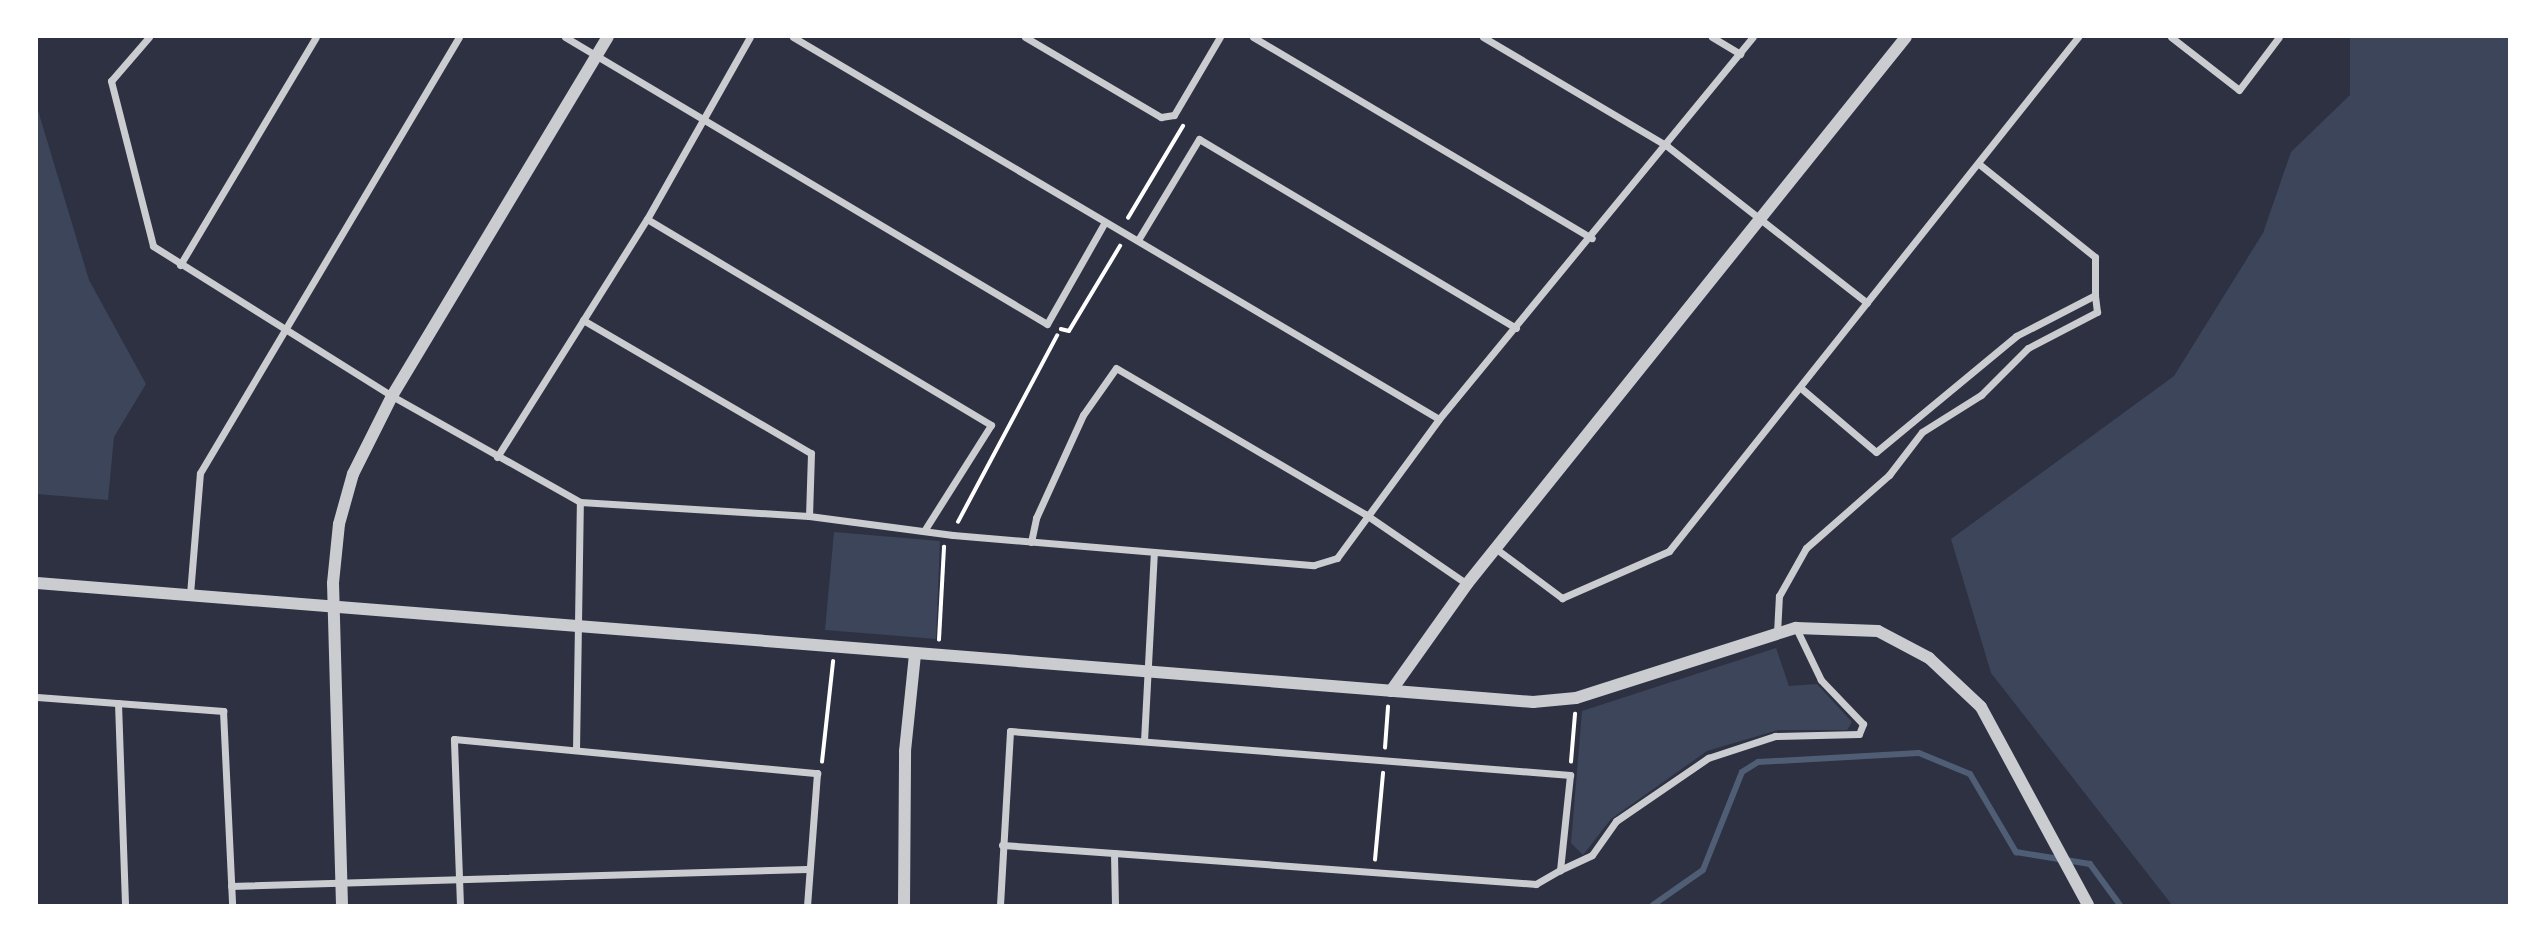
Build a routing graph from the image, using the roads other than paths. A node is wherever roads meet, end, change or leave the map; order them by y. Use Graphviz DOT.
graph roads {
  1 [pos="149,37"];
  2 [pos="316,37"];
  3 [pos="459,37"];
  4 [pos="565,37"];
  5 [pos="608,37"];
  6 [pos="750,37"];
  7 [pos="793,37"];
  8 [pos="1026,37"];
  9 [pos="1220,37"];
  10 [pos="1256,37"];
  11 [pos="1483,37"];
  12 [pos="1712,37"];
  13 [pos="1753,37"];
  14 [pos="1906,37"];
  15 [pos="2078,37"];
  16 [pos="2171,37"];
  17 [pos="2279,37"];
  18 [pos="1740,54"];
  19 [pos="597,55"];
  20 [pos="701,117"];
  21 [pos="1667,146"];
  22 [pos="1979,164"];
  23 [pos="646,219"];
  24 [pos="1760,219"];
  25 [pos="1105,222"];
  26 [pos="1592,238"];
  27 [pos="1138,240"];
  28 [pos="180,265"];
  29 [pos="2095,295"];
  30 [pos="1867,303"];
  31 [pos="583,320"];
  32 [pos="1516,328"];
  33 [pos="286,331"];
  34 [pos="1802,388"];
  35 [pos="392,396"];
  36 [pos="1439,419"];
  37 [pos="497,457"];
  38 [pos="580,502"];
  39 [pos="1365,514"];
  40 [pos="809,516"];
  41 [pos="926,528"];
  42 [pos="1031,542"];
  43 [pos="1495,548"];
  44 [pos="1154,552"];
  45 [pos="37,583"];
  46 [pos="1467,584"];
  47 [pos="190,594"];
  48 [pos="333,608"];
  49 [pos="1796,628"];
  50 [pos="576,629"];
  51 [pos="1777,633"];
  52 [pos="915,655"];
  53 [pos="1145,673"];
  54 [pos="1391,691"];
  55 [pos="37,697"];
  56 [pos="118,703"];
  57 [pos="1144,741"];
  58 [pos="576,750"];
  59 [pos="1002,845"];
  60 [pos="1114,853"];
  61 [pos="807,869"];
  62 [pos="1560,870"];
  63 [pos="459,877"];
  64 [pos="341,885"];
  65 [pos="231,886"];
  66 [pos="125,905"];
  67 [pos="232,905"];
  68 [pos="342,905"];
  69 [pos="460,905"];
  70 [pos="807,905"];
  71 [pos="904,905"];
  72 [pos="1000,905"];
  73 [pos="1115,905"];
  74 [pos="2088,905"];
  1 -- 28 [label="street"];
  2 -- 28 [label="street"];
  3 -- 33 [label="street"];
  4 -- 19 [label="street"];
  5 -- 19 [label="street"];
  6 -- 20 [label="street"];
  7 -- 25 [label="street"];
  8 -- 9 [label="street"];
  10 -- 26 [label="street"];
  11 -- 21 [label="street"];
  12 -- 18 [label="street"];
  13 -- 18 [label="street"];
  14 -- 24 [label="street"];
  15 -- 22 [label="street"];
  16 -- 17 [label="street"];
  18 -- 21 [label="street"];
  19 -- 20 [label="street"];
  19 -- 35 [label="street"];
  20 -- 23 [label="street"];
  20 -- 25 [label="street"];
  21 -- 24 [label="street"];
  21 -- 26 [label="street"];
  22 -- 29 [label="street"];
  22 -- 30 [label="street"];
  23 -- 31 [label="street"];
  23 -- 41 [label="street"];
  24 -- 30 [label="street"];
  24 -- 43 [label="street"];
  25 -- 27 [label="street"];
  26 -- 32 [label="street"];
  27 -- 32 [label="street"];
  27 -- 36 [label="street"];
  28 -- 33 [label="street"];
  29 -- 34 [label="street"];
  29 -- 51 [label="street"];
  30 -- 34 [label="street"];
  31 -- 37 [label="street"];
  31 -- 40 [label="street"];
  32 -- 36 [label="street"];
  33 -- 35 [label="street"];
  33 -- 47 [label="street"];
  34 -- 43 [label="street"];
  35 -- 37 [label="street"];
  35 -- 48 [label="street"];
  36 -- 39 [label="street"];
  37 -- 38 [label="street"];
  38 -- 40 [label="street"];
  38 -- 50 [label="street"];
  39 -- 42 [label="street"];
  39 -- 44 [label="street"];
  39 -- 46 [label="street"];
  40 -- 41 [label="street"];
  41 -- 42 [label="street"];
  42 -- 44 [label="street"];
  43 -- 46 [label="street"];
  44 -- 53 [label="street"];
  45 -- 47 [label="street"];
  46 -- 54 [label="street"];
  47 -- 48 [label="street"];
  48 -- 50 [label="street"];
  48 -- 64 [label="street"];
  49 -- 51 [label="street"];
  49 -- 62 [label="street"];
  49 -- 74 [label="street"];
  50 -- 52 [label="street"];
  50 -- 58 [label="street"];
  51 -- 54 [label="street"];
  52 -- 53 [label="street"];
  52 -- 71 [label="street"];
  53 -- 54 [label="street"];
  53 -- 57 [label="street"];
  55 -- 56 [label="street"];
  56 -- 65 [label="street"];
  56 -- 66 [label="street"];
  57 -- 59 [label="street"];
  57 -- 62 [label="street"];
  58 -- 61 [label="street"];
  58 -- 63 [label="street"];
  59 -- 60 [label="street"];
  59 -- 72 [label="street"];
  60 -- 62 [label="street"];
  60 -- 73 [label="street"];
  61 -- 63 [label="street"];
  61 -- 70 [label="street"];
  63 -- 64 [label="street"];
  63 -- 69 [label="street"];
  64 -- 65 [label="street"];
  64 -- 68 [label="street"];
  65 -- 67 [label="street"];
}
